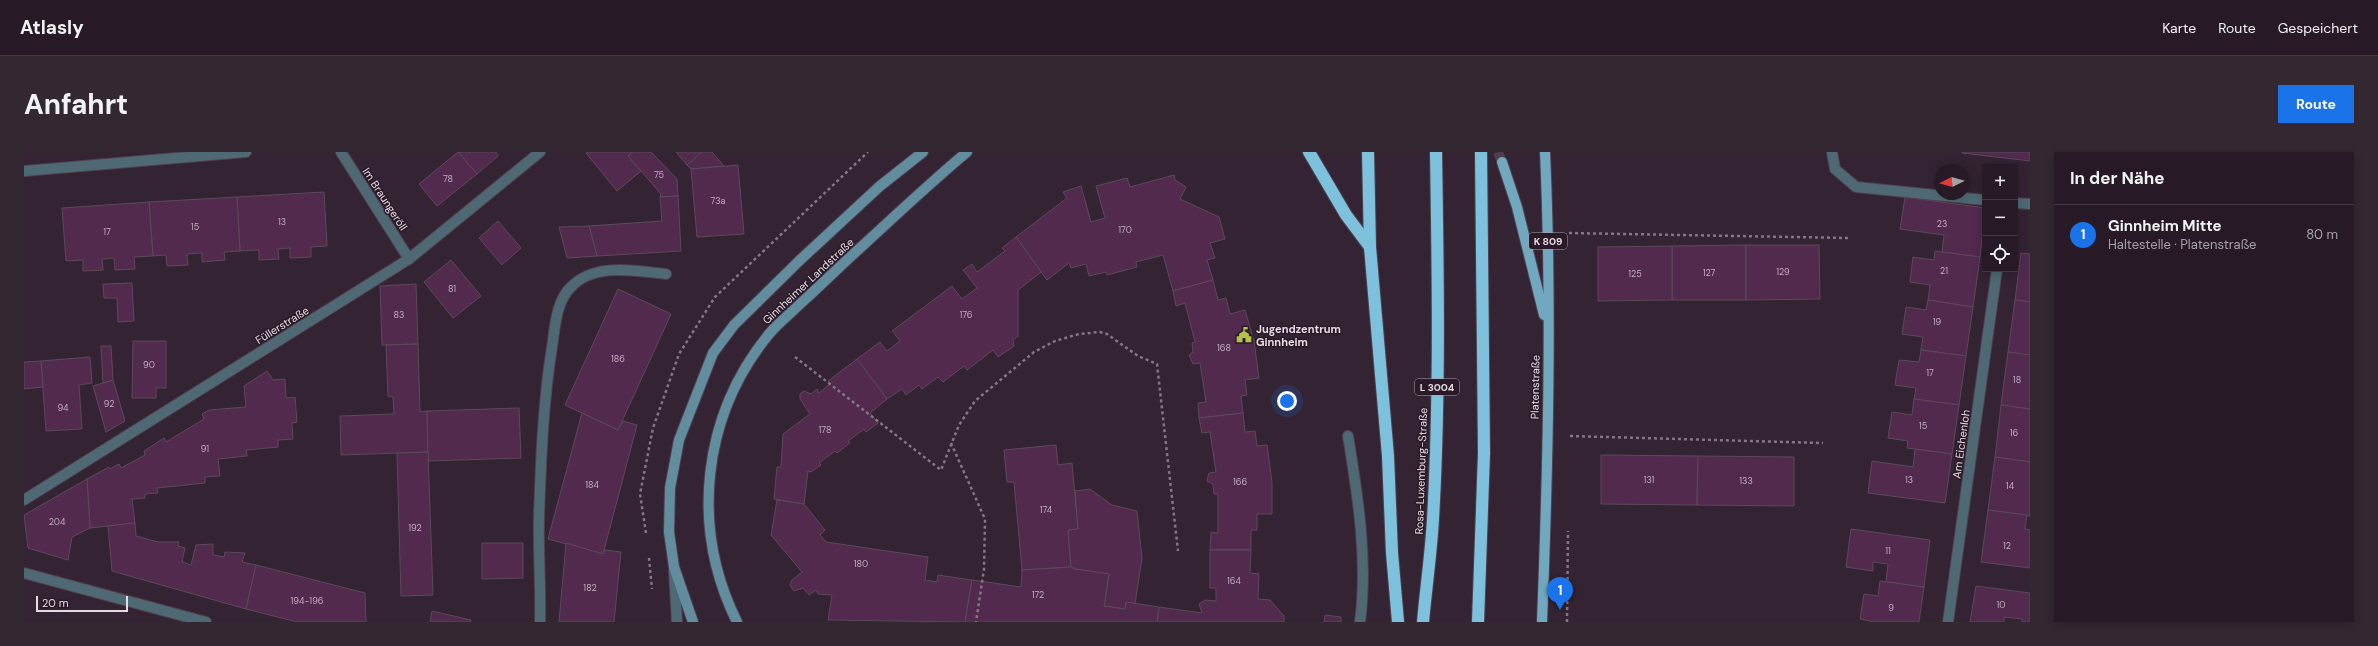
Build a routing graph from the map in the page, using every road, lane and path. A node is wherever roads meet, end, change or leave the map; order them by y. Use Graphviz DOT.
graph roads {
  1 [pos="246,152"];
  2 [pos="341,152"];
  3 [pos="540,152"];
  4 [pos="923,152"];
  5 [pos="967,152"];
  6 [pos="1309,152"];
  7 [pos="1368,152"];
  8 [pos="1436,152"];
  9 [pos="1481,152"];
  10 [pos="1545,152"];
  11 [pos="1832,152"];
  12 [pos="1502,162"];
  13 [pos="24,171"];
  14 [pos="1982,200"];
  15 [pos="2018,203"];
  16 [pos="2030,204"];
  17 [pos="1569,233"];
  18 [pos="1848,238"];
  19 [pos="1370,247"];
  20 [pos="409,259"];
  21 [pos="1997,272"];
  22 [pos="666,274"];
  23 [pos="1548,331"];
  24 [pos="795,357"];
  25 [pos="1348,436"];
  26 [pos="1570,436"];
  27 [pos="951,442"];
  28 [pos="1824,443"];
  29 [pos="24,500"];
  30 [pos="1178,551"];
  31 [pos="649,553"];
  32 [pos="674,567"];
  33 [pos="24,573"];
  34 [pos="652,591"];
  35 [pos="206,622"];
  36 [pos="540,622"];
  37 [pos="677,622"];
  38 [pos="693,622"];
  39 [pos="737,622"];
  40 [pos="976,622"];
  41 [pos="1360,622"];
  42 [pos="1398,622"];
  43 [pos="1423,622"];
  44 [pos="1478,622"];
  45 [pos="1542,622"];
  46 [pos="1948,622"];
  1 -- 13 [label="street"];
  2 -- 20 [label="street, Im Braungeröll"];
  3 -- 20 [label="street, Füllerstraße"];
  4 -- 32 [label="main road, Ginnheimer Landstraße"];
  5 -- 39 [label="main road, Ginnheimer Landstraße"];
  6 -- 19 [label="highway"];
  7 -- 19 [label="highway"];
  8 -- 43 [label="highway, Rosa-Luxemburg-Straße / L 3004"];
  9 -- 44 [label="highway"];
  10 -- 23 [label="main road, Platenstraße / K 809"];
  11 -- 14 [label="street"];
  12 -- 23 [label="main road, K 809"];
  15 -- 16 [label="street"];
  17 -- 18 [label="path"];
  19 -- 42 [label="highway"];
  20 -- 29 [label="street, Füllerstraße"];
  21 -- 46 [label="street, Am Eichenloh"];
  22 -- 36 [label="street"];
  23 -- 45 [label="main road, Platenstraße / K 809"];
  24 -- 27 [label="path"];
  25 -- 41 [label="street"];
  26 -- 28 [label="path"];
  27 -- 30 [label="path"];
  27 -- 40 [label="path"];
  31 -- 34 [label="path"];
  32 -- 37 [label="street"];
  32 -- 38 [label="main road, Ginnheimer Landstraße"];
  33 -- 35 [label="street"];
}
